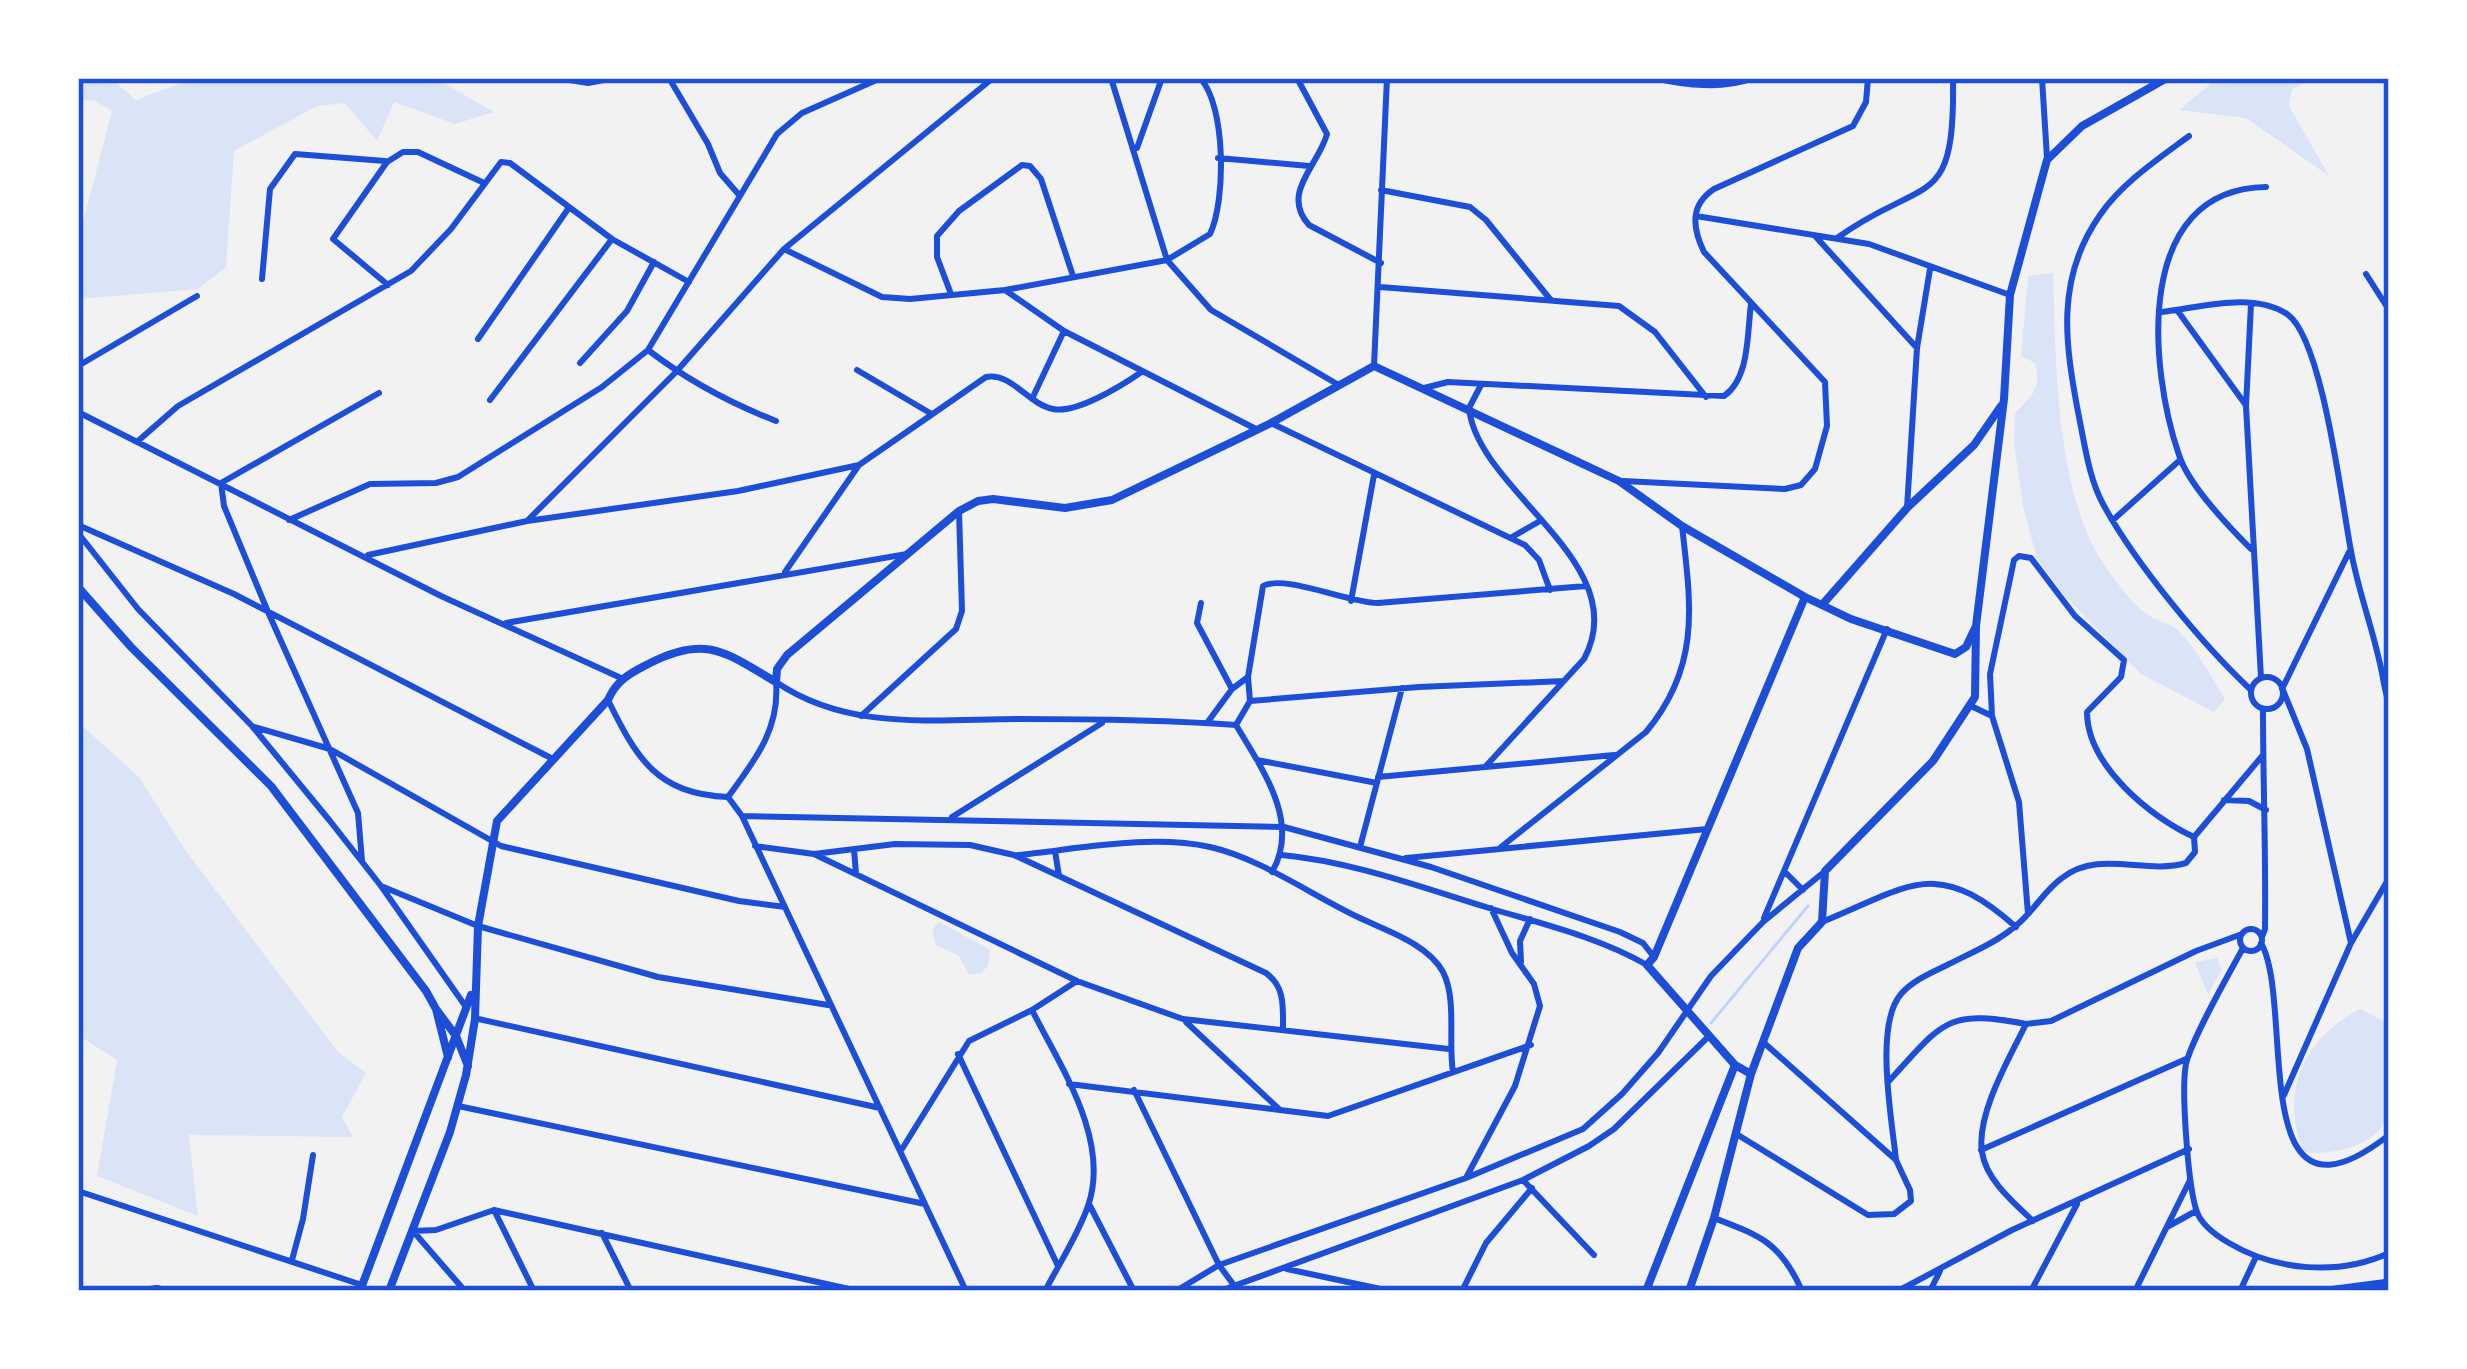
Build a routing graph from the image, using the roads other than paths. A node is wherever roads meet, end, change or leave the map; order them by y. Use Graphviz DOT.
graph roads {
  1 [pos="557,78"];
  2 [pos="614,78"];
  3 [pos="669,78"];
  4 [pos="881,78"];
  5 [pos="993,78"];
  6 [pos="1111,78"];
  7 [pos="1162,78"];
  8 [pos="1200,78"];
  9 [pos="1297,78"];
  10 [pos="1387,78"];
  11 [pos="1653,78"];
  12 [pos="1754,78"];
  13 [pos="1868,78"];
  14 [pos="1953,78"];
  15 [pos="2042,78"];
  16 [pos="2167,78"];
  17 [pos="2188,136"];
  18 [pos="1136,152"];
  19 [pos="1219,158"];
  20 [pos="2047,160"];
  21 [pos="387,161"];
  22 [pos="1309,166"];
  23 [pos="483,183"];
  24 [pos="2266,187"];
  25 [pos="1381,189"];
  26 [pos="740,196"];
  27 [pos="568,209"];
  28 [pos="1695,216"];
  29 [pos="1816,238"];
  30 [pos="1837,238"];
  31 [pos="612,239"];
  32 [pos="784,249"];
  33 [pos="1167,260"];
  34 [pos="654,262"];
  35 [pos="1381,262"];
  36 [pos="1930,269"];
  37 [pos="2366,274"];
  38 [pos="1072,276"];
  39 [pos="262,279"];
  40 [pos="688,282"];
  41 [pos="388,285"];
  42 [pos="1380,287"];
  43 [pos="1005,290"];
  44 [pos="951,294"];
  45 [pos="197,296"];
  46 [pos="2010,296"];
  47 [pos="1550,299"];
  48 [pos="1751,304"];
  49 [pos="2251,304"];
  50 [pos="2177,310"];
  51 [pos="2389,310"];
  52 [pos="2161,312"];
  53 [pos="1064,331"];
  54 [pos="478,339"];
  55 [pos="1917,349"];
  56 [pos="648,350"];
  57 [pos="580,363"];
  58 [pos="78,366"];
  59 [pos="1374,366"];
  60 [pos="857,370"];
  61 [pos="676,372"];
  62 [pos="1141,373"];
  63 [pos="1337,384"];
  64 [pos="1480,385"];
  65 [pos="1424,388"];
  66 [pos="379,393"];
  67 [pos="1706,397"];
  68 [pos="1032,398"];
  69 [pos="2005,399"];
  70 [pos="490,400"];
  71 [pos="2246,406"];
  72 [pos="1469,409"];
  73 [pos="78,412"];
  74 [pos="931,413"];
  75 [pos="776,421"];
  76 [pos="1271,423"];
  77 [pos="1256,429"];
  78 [pos="138,441"];
  79 [pos="1974,445"];
  80 [pos="1998,457"];
  81 [pos="2180,460"];
  82 [pos="859,465"];
  83 [pos="1374,473"];
  84 [pos="1619,482"];
  85 [pos="221,483"];
  86 [pos="1907,508"];
  87 [pos="958,512"];
  88 [pos="289,520"];
  89 [pos="1541,520"];
  90 [pos="2113,520"];
  91 [pos="527,521"];
  92 [pos="1682,526"];
  93 [pos="78,529"];
  94 [pos="1512,537"];
  95 [pos="2251,549"];
  96 [pos="2350,550"];
  97 [pos="907,554"];
  98 [pos="364,556"];
  99 [pos="785,572"];
  100 [pos="1586,586"];
  101 [pos="78,587"];
  102 [pos="1550,590"];
  103 [pos="1805,598"];
  104 [pos="1351,601"];
  105 [pos="1201,603"];
  106 [pos="1822,605"];
  107 [pos="268,611"];
  108 [pos="502,624"];
  109 [pos="1976,626"];
  110 [pos="1887,629"];
  111 [pos="2389,666"];
  112 [pos="1978,672"];
  113 [pos="1990,674"];
  114 [pos="1248,676"];
  115 [pos="621,678"];
  116 [pos="2261,678"];
  117 [pos="1564,681"];
  118 [pos="776,682"];
  119 [pos="2384,684"];
  120 [pos="1402,688"];
  121 [pos="1232,689"];
  122 [pos="2283,689"];
  123 [pos="2251,690"];
  124 [pos="608,700"];
  125 [pos="1250,701"];
  126 [pos="1970,706"];
  127 [pos="2389,706"];
  128 [pos="2263,709"];
  129 [pos="861,716"];
  130 [pos="1992,716"];
  131 [pos="1102,723"];
  132 [pos="1207,723"];
  133 [pos="1236,725"];
  134 [pos="252,726"];
  135 [pos="330,749"];
  136 [pos="1614,755"];
  137 [pos="2263,755"];
  138 [pos="551,758"];
  139 [pos="1257,760"];
  140 [pos="1486,766"];
  141 [pos="1378,780"];
  142 [pos="728,796"];
  143 [pos="2222,800"];
  144 [pos="2266,810"];
  145 [pos="742,816"];
  146 [pos="949,819"];
  147 [pos="1284,827"];
  148 [pos="1707,830"];
  149 [pos="2194,837"];
  150 [pos="491,842"];
  151 [pos="755,846"];
  152 [pos="1360,847"];
  153 [pos="1501,847"];
  154 [pos="854,849"];
  155 [pos="1055,851"];
  156 [pos="814,854"];
  157 [pos="1014,855"];
  158 [pos="1282,855"];
  159 [pos="1402,858"];
  160 [pos="362,861"];
  161 [pos="1784,871"];
  162 [pos="1272,872"];
  163 [pos="1825,872"];
  164 [pos="856,874"];
  165 [pos="1060,876"];
  166 [pos="2389,878"];
  167 [pos="381,886"];
  168 [pos="1804,891"];
  169 [pos="785,907"];
  170 [pos="1491,908"];
  171 [pos="2266,909"];
  172 [pos="2027,914"];
  173 [pos="1530,919"];
  174 [pos="1763,922"];
  175 [pos="1822,922"];
  176 [pos="478,926"];
  177 [pos="2016,927"];
  178 [pos="2252,929"];
  179 [pos="2242,934"];
  180 [pos="2261,940"];
  181 [pos="2351,943"];
  182 [pos="2207,946"];
  183 [pos="2247,948"];
  184 [pos="1650,961"];
  185 [pos="1521,966"];
  186 [pos="2272,970"];
  187 [pos="1077,981"];
  188 [pos="473,991"];
  189 [pos="828,1005"];
  190 [pos="465,1006"];
  191 [pos="436,1009"];
  192 [pos="1032,1010"];
  193 [pos="1686,1010"];
  194 [pos="475,1019"];
  195 [pos="1183,1019"];
  196 [pos="2026,1024"];
  197 [pos="1283,1029"];
  198 [pos="456,1036"];
  199 [pos="1709,1036"];
  200 [pos="1763,1042"];
  201 [pos="1531,1045"];
  202 [pos="1449,1049"];
  203 [pos="958,1054"];
  204 [pos="2188,1058"];
  205 [pos="447,1062"];
  206 [pos="1735,1065"];
  207 [pos="467,1071"];
  208 [pos="1453,1072"];
  209 [pos="1751,1074"];
  210 [pos="1889,1081"];
  211 [pos="1069,1084"];
  212 [pos="1134,1090"];
  213 [pos="2283,1097"];
  214 [pos="458,1106"];
  215 [pos="880,1108"];
  216 [pos="1280,1110"];
  217 [pos="1738,1135"];
  218 [pos="2389,1135"];
  219 [pos="902,1149"];
  220 [pos="2188,1149"];
  221 [pos="1982,1150"];
  222 [pos="314,1155"];
  223 [pos="1896,1160"];
  224 [pos="2192,1177"];
  225 [pos="1466,1178"];
  226 [pos="1523,1180"];
  227 [pos="1532,1188"];
  228 [pos="78,1191"];
  229 [pos="2079,1201"];
  230 [pos="927,1204"];
  231 [pos="1089,1204"];
  232 [pos="494,1210"];
  233 [pos="2196,1211"];
  234 [pos="1714,1218"];
  235 [pos="2033,1221"];
  236 [pos="2164,1229"];
  237 [pos="412,1231"];
  238 [pos="602,1232"];
  239 [pos="2389,1253"];
  240 [pos="1594,1255"];
  241 [pos="2255,1259"];
  242 [pos="292,1260"];
  243 [pos="1219,1265"];
  244 [pos="1058,1266"];
  245 [pos="1283,1268"];
  246 [pos="1941,1268"];
  247 [pos="2389,1283"];
  248 [pos="1234,1284"];
  249 [pos="363,1289"];
  250 [pos="135,1291"];
  251 [pos="168,1291"];
  252 [pos="389,1291"];
  253 [pos="466,1291"];
  254 [pos="534,1291"];
  255 [pos="631,1291"];
  256 [pos="858,1291"];
  257 [pos="966,1291"];
  258 [pos="1045,1291"];
  259 [pos="1134,1291"];
  260 [pos="1176,1291"];
  261 [pos="1220,1291"];
  262 [pos="1390,1291"];
  263 [pos="1462,1291"];
  264 [pos="1646,1291"];
  265 [pos="1689,1291"];
  266 [pos="1802,1291"];
  267 [pos="1898,1291"];
  268 [pos="1930,1291"];
  269 [pos="2031,1291"];
  270 [pos="2135,1291"];
  271 [pos="2240,1291"];
  272 [pos="2328,1291"];
  1 -- 2 [label="street"];
  3 -- 26 [label="street"];
  4 -- 26 [label="street"];
  5 -- 32 [label="street"];
  6 -- 18 [label="street"];
  7 -- 18 [label="street"];
  8 -- 19 [label="street"];
  9 -- 22 [label="street"];
  10 -- 25 [label="street"];
  11 -- 12 [label="street"];
  13 -- 28 [label="street"];
  14 -- 30 [label="street"];
  15 -- 20 [label="street"];
  16 -- 20 [label="main road"];
  17 -- 90 [label="street"];
  18 -- 33 [label="street"];
  19 -- 22 [label="street"];
  19 -- 33 [label="street"];
  20 -- 46 [label="main road"];
  21 -- 23 [label="street"];
  21 -- 39 [label="street"];
  21 -- 41 [label="street"];
  22 -- 35 [label="street"];
  23 -- 27 [label="street"];
  23 -- 41 [label="street"];
  24 -- 52 [label="street"];
  25 -- 35 [label="street"];
  25 -- 47 [label="street"];
  26 -- 40 [label="street"];
  27 -- 31 [label="street"];
  27 -- 54 [label="street"];
  28 -- 29 [label="street"];
  28 -- 48 [label="street"];
  29 -- 30 [label="street"];
  29 -- 55 [label="street"];
  30 -- 36 [label="street"];
  31 -- 34 [label="street"];
  31 -- 70 [label="street"];
  32 -- 44 [label="street"];
  32 -- 61 [label="street"];
  33 -- 38 [label="street"];
  33 -- 63 [label="street"];
  34 -- 40 [label="street"];
  34 -- 57 [label="street"];
  35 -- 42 [label="street"];
  36 -- 46 [label="street"];
  36 -- 55 [label="street"];
  37 -- 51 [label="street"];
  38 -- 43 [label="street"];
  38 -- 44 [label="street"];
  40 -- 56 [label="street"];
  41 -- 78 [label="street"];
  42 -- 47 [label="street"];
  42 -- 59 [label="street"];
  43 -- 44 [label="street"];
  43 -- 53 [label="street"];
  45 -- 58 [label="street"];
  46 -- 69 [label="main road"];
  47 -- 67 [label="street"];
  48 -- 67 [label="street"];
  48 -- 84 [label="street"];
  49 -- 50 [label="street"];
  49 -- 71 [label="street"];
  49 -- 96 [label="street"];
  50 -- 52 [label="street"];
  50 -- 71 [label="street"];
  52 -- 81 [label="street"];
  53 -- 62 [label="street"];
  53 -- 68 [label="street"];
  55 -- 86 [label="street"];
  56 -- 61 [label="street"];
  56 -- 88 [label="street"];
  59 -- 63 [label="main road"];
  59 -- 65 [label="main road"];
  60 -- 74 [label="street"];
  61 -- 75 [label="street"];
  61 -- 91 [label="street"];
  62 -- 68 [label="street"];
  62 -- 77 [label="street"];
  63 -- 76 [label="main road"];
  64 -- 65 [label="street"];
  64 -- 67 [label="street"];
  64 -- 72 [label="street"];
  65 -- 72 [label="main road"];
  66 -- 85 [label="street"];
  68 -- 74 [label="street"];
  69 -- 79 [label="main road"];
  69 -- 80 [label="main road"];
  71 -- 95 [label="street"];
  72 -- 84 [label="main road"];
  72 -- 89 [label="street"];
  73 -- 78 [label="street"];
  74 -- 82 [label="street"];
  76 -- 77 [label="main road"];
  76 -- 83 [label="street"];
  77 -- 87 [label="main road"];
  78 -- 85 [label="street"];
  79 -- 80 [label="main road"];
  79 -- 86 [label="main road"];
  80 -- 109 [label="main road"];
  81 -- 90 [label="street"];
  81 -- 95 [label="street"];
  82 -- 91 [label="street"];
  82 -- 99 [label="street"];
  83 -- 94 [label="street"];
  83 -- 104 [label="street"];
  84 -- 92 [label="main road"];
  85 -- 88 [label="street"];
  85 -- 107 [label="street"];
  86 -- 106 [label="main road"];
  87 -- 97 [label="main road"];
  87 -- 129 [label="street"];
  88 -- 98 [label="street"];
  89 -- 94 [label="street"];
  89 -- 100 [label="street"];
  90 -- 123 [label="street"];
  91 -- 98 [label="street"];
  92 -- 103 [label="main road"];
  92 -- 136 [label="street"];
  93 -- 107 [label="street"];
  93 -- 134 [label="street"];
  94 -- 102 [label="street"];
  95 -- 116 [label="street"];
  96 -- 119 [label="street"];
  96 -- 122 [label="street"];
  97 -- 99 [label="street"];
  97 -- 118 [label="main road"];
  98 -- 108 [label="street"];
  99 -- 108 [label="street"];
  100 -- 102 [label="street"];
  100 -- 117 [label="street"];
  101 -- 191 [label="main road"];
  102 -- 104 [label="street"];
  103 -- 106 [label="main road"];
  103 -- 148 [label="main road"];
  104 -- 114 [label="street"];
  105 -- 121 [label="street"];
  106 -- 110 [label="main road"];
  107 -- 135 [label="street"];
  107 -- 138 [label="street"];
  108 -- 115 [label="street"];
  109 -- 110 [label="main road"];
  109 -- 112 [label="main road"];
  110 -- 161 [label="street"];
  111 -- 119 [label="street"];
  112 -- 113 [label="street"];
  112 -- 126 [label="main road"];
  113 -- 130 [label="street"];
  113 -- 149 [label="street"];
  114 -- 121 [label="street"];
  114 -- 125 [label="street"];
  115 -- 118 [label="main road"];
  115 -- 124 [label="main road"];
  116 -- 122 [label="street"];
  116 -- 123 [label="street"];
  117 -- 120 [label="street"];
  117 -- 140 [label="street"];
  118 -- 129 [label="street"];
  118 -- 142 [label="street"];
  119 -- 127 [label="street"];
  120 -- 125 [label="street"];
  120 -- 141 [label="street"];
  121 -- 132 [label="street"];
  122 -- 128 [label="street"];
  122 -- 181 [label="street"];
  123 -- 128 [label="street"];
  124 -- 138 [label="main road"];
  124 -- 142 [label="street"];
  125 -- 133 [label="street"];
  126 -- 130 [label="street"];
  126 -- 163 [label="main road"];
  128 -- 137 [label="street"];
  129 -- 131 [label="street"];
  130 -- 172 [label="street"];
  131 -- 132 [label="street"];
  131 -- 146 [label="street"];
  132 -- 133 [label="street"];
  133 -- 139 [label="street"];
  134 -- 135 [label="street"];
  134 -- 160 [label="street"];
  135 -- 150 [label="street"];
  135 -- 160 [label="street"];
  136 -- 140 [label="street"];
  136 -- 153 [label="street"];
  137 -- 143 [label="street"];
  137 -- 144 [label="street"];
  138 -- 150 [label="main road"];
  139 -- 141 [label="street"];
  139 -- 147 [label="street"];
  140 -- 141 [label="street"];
  141 -- 152 [label="street"];
  142 -- 145 [label="street"];
  143 -- 144 [label="street"];
  143 -- 149 [label="street"];
  144 -- 171 [label="street"];
  145 -- 146 [label="street"];
  145 -- 151 [label="street"];
  146 -- 147 [label="street"];
  147 -- 152 [label="street"];
  147 -- 158 [label="street"];
  148 -- 153 [label="street"];
  148 -- 184 [label="main road"];
  149 -- 172 [label="street"];
  150 -- 169 [label="street"];
  150 -- 176 [label="main road"];
  151 -- 156 [label="street"];
  151 -- 169 [label="street"];
  152 -- 159 [label="street"];
  153 -- 159 [label="street"];
  154 -- 156 [label="street"];
  154 -- 157 [label="street"];
  154 -- 164 [label="street"];
  155 -- 157 [label="street"];
  155 -- 162 [label="street"];
  155 -- 165 [label="street"];
  156 -- 164 [label="street"];
  157 -- 165 [label="street"];
  158 -- 162 [label="street"];
  158 -- 170 [label="street"];
  159 -- 184 [label="street"];
  160 -- 167 [label="street"];
  161 -- 168 [label="street"];
  161 -- 174 [label="street"];
  162 -- 202 [label="street"];
  163 -- 168 [label="street"];
  163 -- 175 [label="main road"];
  164 -- 187 [label="street"];
  165 -- 197 [label="street"];
  166 -- 181 [label="street"];
  167 -- 176 [label="street"];
  167 -- 190 [label="street"];
  168 -- 174 [label="street"];
  169 -- 189 [label="street"];
  170 -- 173 [label="street"];
  170 -- 185 [label="street"];
  171 -- 178 [label="street"];
  171 -- 180 [label="street"];
  172 -- 177 [label="street"];
  173 -- 184 [label="street"];
  173 -- 185 [label="street"];
  174 -- 193 [label="street"];
  175 -- 177 [label="street"];
  175 -- 200 [label="main road"];
  176 -- 188 [label="main road"];
  176 -- 189 [label="street"];
  177 -- 210 [label="street"];
  178 -- 179 [label="street"];
  178 -- 180 [label="street"];
  179 -- 182 [label="street"];
  179 -- 183 [label="street"];
  180 -- 183 [label="street"];
  180 -- 186 [label="street"];
  181 -- 213 [label="street"];
  182 -- 183 [label="street"];
  182 -- 196 [label="street"];
  183 -- 186 [label="street"];
  183 -- 204 [label="street"];
  184 -- 193 [label="main road"];
  185 -- 201 [label="street"];
  186 -- 213 [label="street"];
  187 -- 192 [label="street"];
  187 -- 195 [label="street"];
  188 -- 190 [label="main road"];
  188 -- 194 [label="main road"];
  189 -- 215 [label="street"];
  190 -- 194 [label="street"];
  190 -- 198 [label="main road"];
  191 -- 198 [label="main road"];
  191 -- 205 [label="main road"];
  192 -- 203 [label="street"];
  192 -- 211 [label="street"];
  193 -- 199 [label="main road"];
  193 -- 225 [label="street"];
  194 -- 207 [label="main road"];
  194 -- 215 [label="street"];
  195 -- 197 [label="street"];
  195 -- 216 [label="street"];
  196 -- 210 [label="street"];
  196 -- 221 [label="street"];
  197 -- 202 [label="street"];
  198 -- 205 [label="main road"];
  198 -- 207 [label="main road"];
  199 -- 206 [label="main road"];
  199 -- 226 [label="street"];
  200 -- 209 [label="main road"];
  200 -- 223 [label="street"];
  201 -- 208 [label="street"];
  201 -- 225 [label="street"];
  202 -- 208 [label="street"];
  203 -- 219 [label="street"];
  203 -- 244 [label="street"];
  204 -- 220 [label="street"];
  204 -- 221 [label="street"];
  205 -- 207 [label="main road"];
  205 -- 249 [label="main road"];
  206 -- 209 [label="main road"];
  206 -- 264 [label="main road"];
  207 -- 214 [label="main road"];
  208 -- 216 [label="street"];
  209 -- 217 [label="main road"];
  210 -- 223 [label="street"];
  211 -- 212 [label="street"];
  211 -- 231 [label="street"];
  212 -- 216 [label="street"];
  212 -- 243 [label="street"];
  213 -- 218 [label="street"];
  214 -- 230 [label="street"];
  214 -- 237 [label="main road"];
  215 -- 219 [label="street"];
  217 -- 223 [label="street"];
  217 -- 234 [label="main road"];
  219 -- 230 [label="street"];
  220 -- 224 [label="street"];
  220 -- 229 [label="street"];
  221 -- 235 [label="street"];
  222 -- 242 [label="street"];
  224 -- 233 [label="street"];
  224 -- 236 [label="street"];
  225 -- 243 [label="street"];
  226 -- 227 [label="street"];
  226 -- 245 [label="street"];
  227 -- 240 [label="street"];
  227 -- 263 [label="street"];
  228 -- 242 [label="street"];
  229 -- 235 [label="street"];
  229 -- 269 [label="street"];
  230 -- 257 [label="street"];
  231 -- 244 [label="street"];
  231 -- 259 [label="street"];
  232 -- 237 [label="street"];
  232 -- 238 [label="street"];
  232 -- 254 [label="street"];
  233 -- 236 [label="street"];
  233 -- 241 [label="street"];
  234 -- 265 [label="main road"];
  234 -- 266 [label="street"];
  235 -- 246 [label="street"];
  236 -- 270 [label="street"];
  237 -- 252 [label="main road"];
  237 -- 253 [label="street"];
  238 -- 255 [label="street"];
  238 -- 256 [label="street"];
  239 -- 241 [label="street"];
  241 -- 271 [label="street"];
  242 -- 249 [label="street"];
  243 -- 248 [label="street"];
  243 -- 260 [label="street"];
  244 -- 258 [label="street"];
  245 -- 248 [label="street"];
  245 -- 262 [label="street"];
  246 -- 267 [label="street"];
  246 -- 268 [label="street"];
  247 -- 272 [label="main road"];
  248 -- 261 [label="street"];
  250 -- 251 [label="street"];
}
